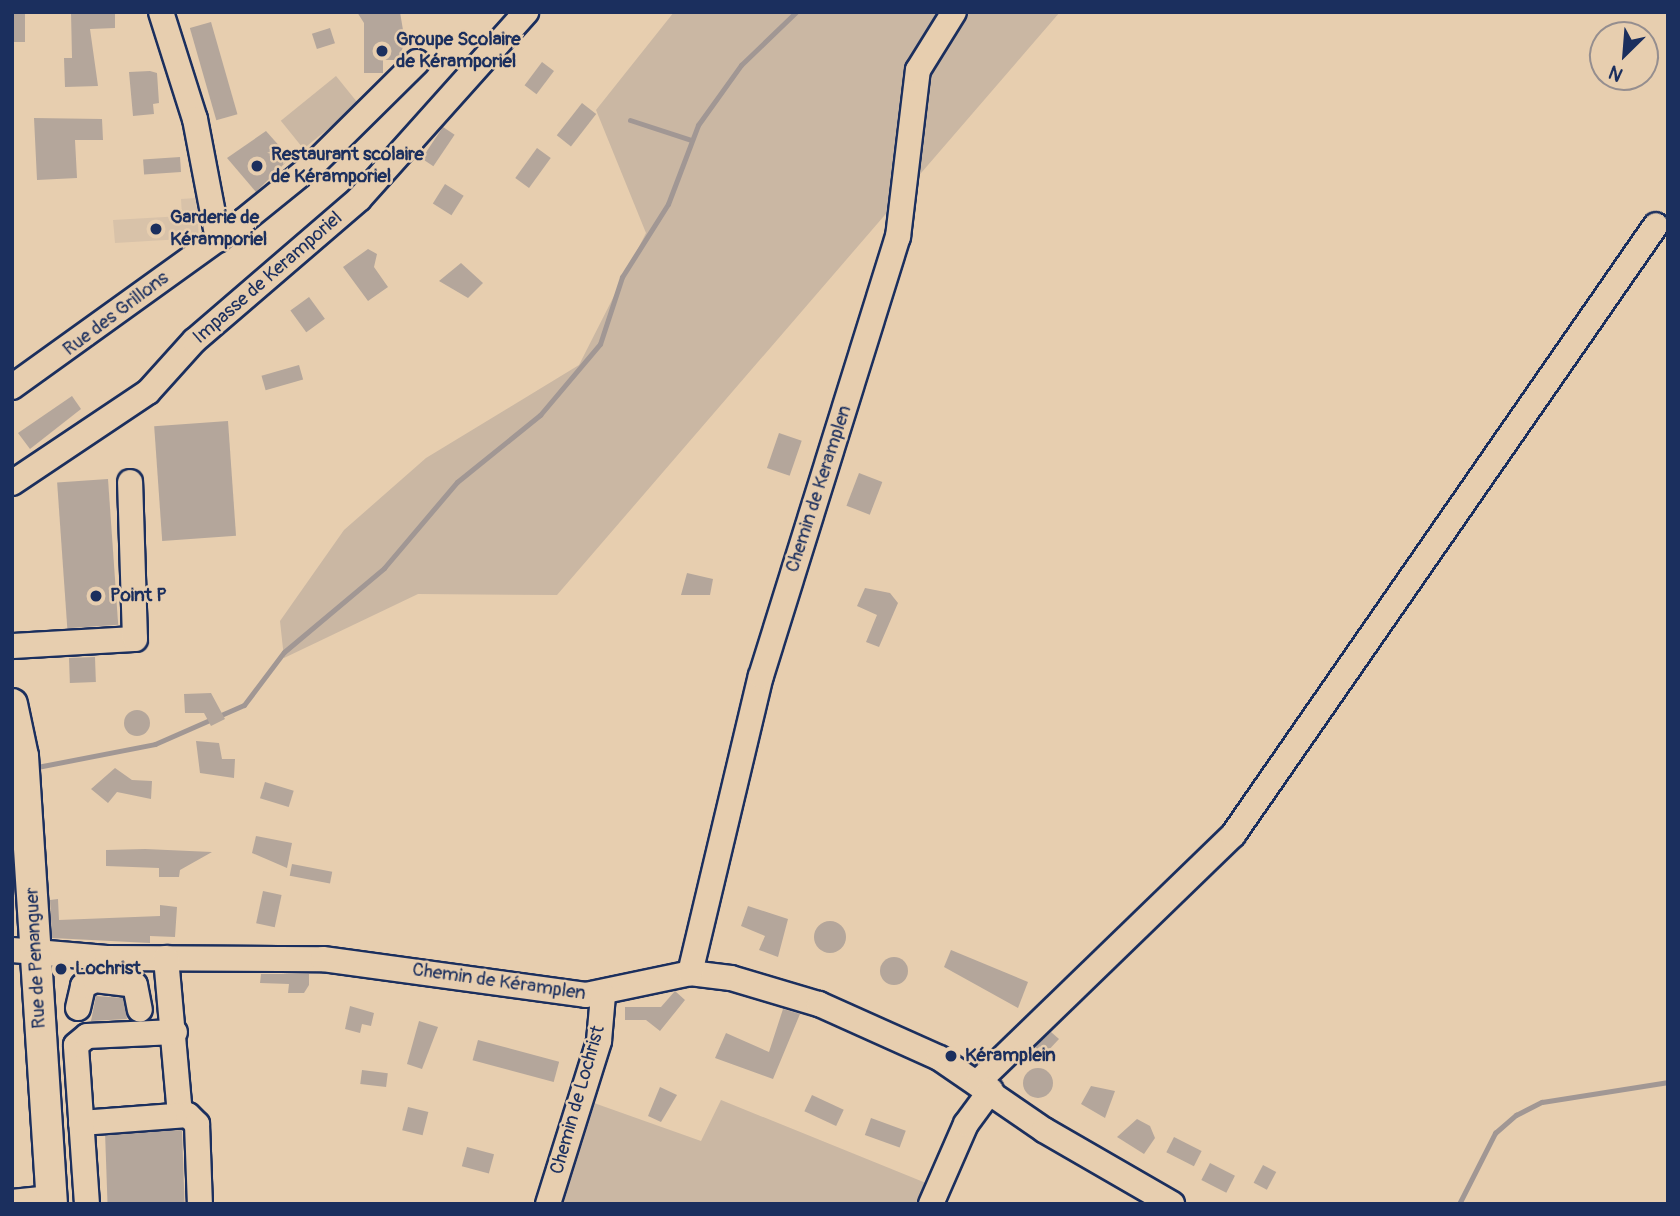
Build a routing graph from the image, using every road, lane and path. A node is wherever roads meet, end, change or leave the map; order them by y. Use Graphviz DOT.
graph roads {
  1 [pos="161,12"];
  2 [pos="526,12"];
  3 [pos="954,12"];
  4 [pos="417,62"];
  5 [pos="1656,225"];
  6 [pos="218,240"];
  7 [pos="12,387"];
  8 [pos="130,482"];
  9 [pos="12,483"];
  10 [pos="12,646"];
  11 [pos="12,704"];
  12 [pos="13,715"];
  13 [pos="12,864"];
  14 [pos="22,951"];
  15 [pos="166,958"];
  16 [pos="107,970"];
  17 [pos="690,973"];
  18 [pos="603,995"];
  19 [pos="78,1008"];
  20 [pos="140,1010"];
  21 [pos="175,1032"];
  22 [pos="985,1086"];
  23 [pos="180,1114"];
  24 [pos="80,1123"];
  25 [pos="36,1201"];
  26 [pos="87,1204"];
  27 [pos="200,1204"];
  28 [pos="548,1204"];
  29 [pos="931,1204"];
  30 [pos="1172,1204"];
  1 -- 6 [label="street"];
  2 -- 9 [label="street, Impasse de Keramporiel"];
  3 -- 17 [label="street, Chemin de Keramplen"];
  4 -- 6 [label="street, Rue des Grillons"];
  5 -- 22 [label="street"];
  6 -- 7 [label="street, Rue des Grillons"];
  8 -- 10 [label="street"];
  11 -- 12 [label="main road, Rue de Penanguer"];
  12 -- 14 [label="main road, Rue de Penanguer"];
  13 -- 14 [label="main road, Rue de Penanguer"];
  14 -- 16 [label="street, Chemin de Kéramplen"];
  14 -- 25 [label="main road, Rue de Penanguer"];
  15 -- 16 [label="street, Chemin de Kéramplen"];
  15 -- 18 [label="street, Chemin de Kéramplen"];
  15 -- 21 [label="street"];
  16 -- 19 [label="street"];
  16 -- 20 [label="street"];
  17 -- 18 [label="street, Chemin de Kéramplen"];
  17 -- 22 [label="street, Chemin de Kéramplen"];
  18 -- 28 [label="street, Chemin de Lochrist"];
  21 -- 23 [label="street"];
  21 -- 24 [label="street"];
  22 -- 29 [label="street"];
  22 -- 30 [label="street, Chemin de Kéramplen"];
  23 -- 24 [label="street"];
  23 -- 27 [label="street"];
  24 -- 26 [label="street"];
}
